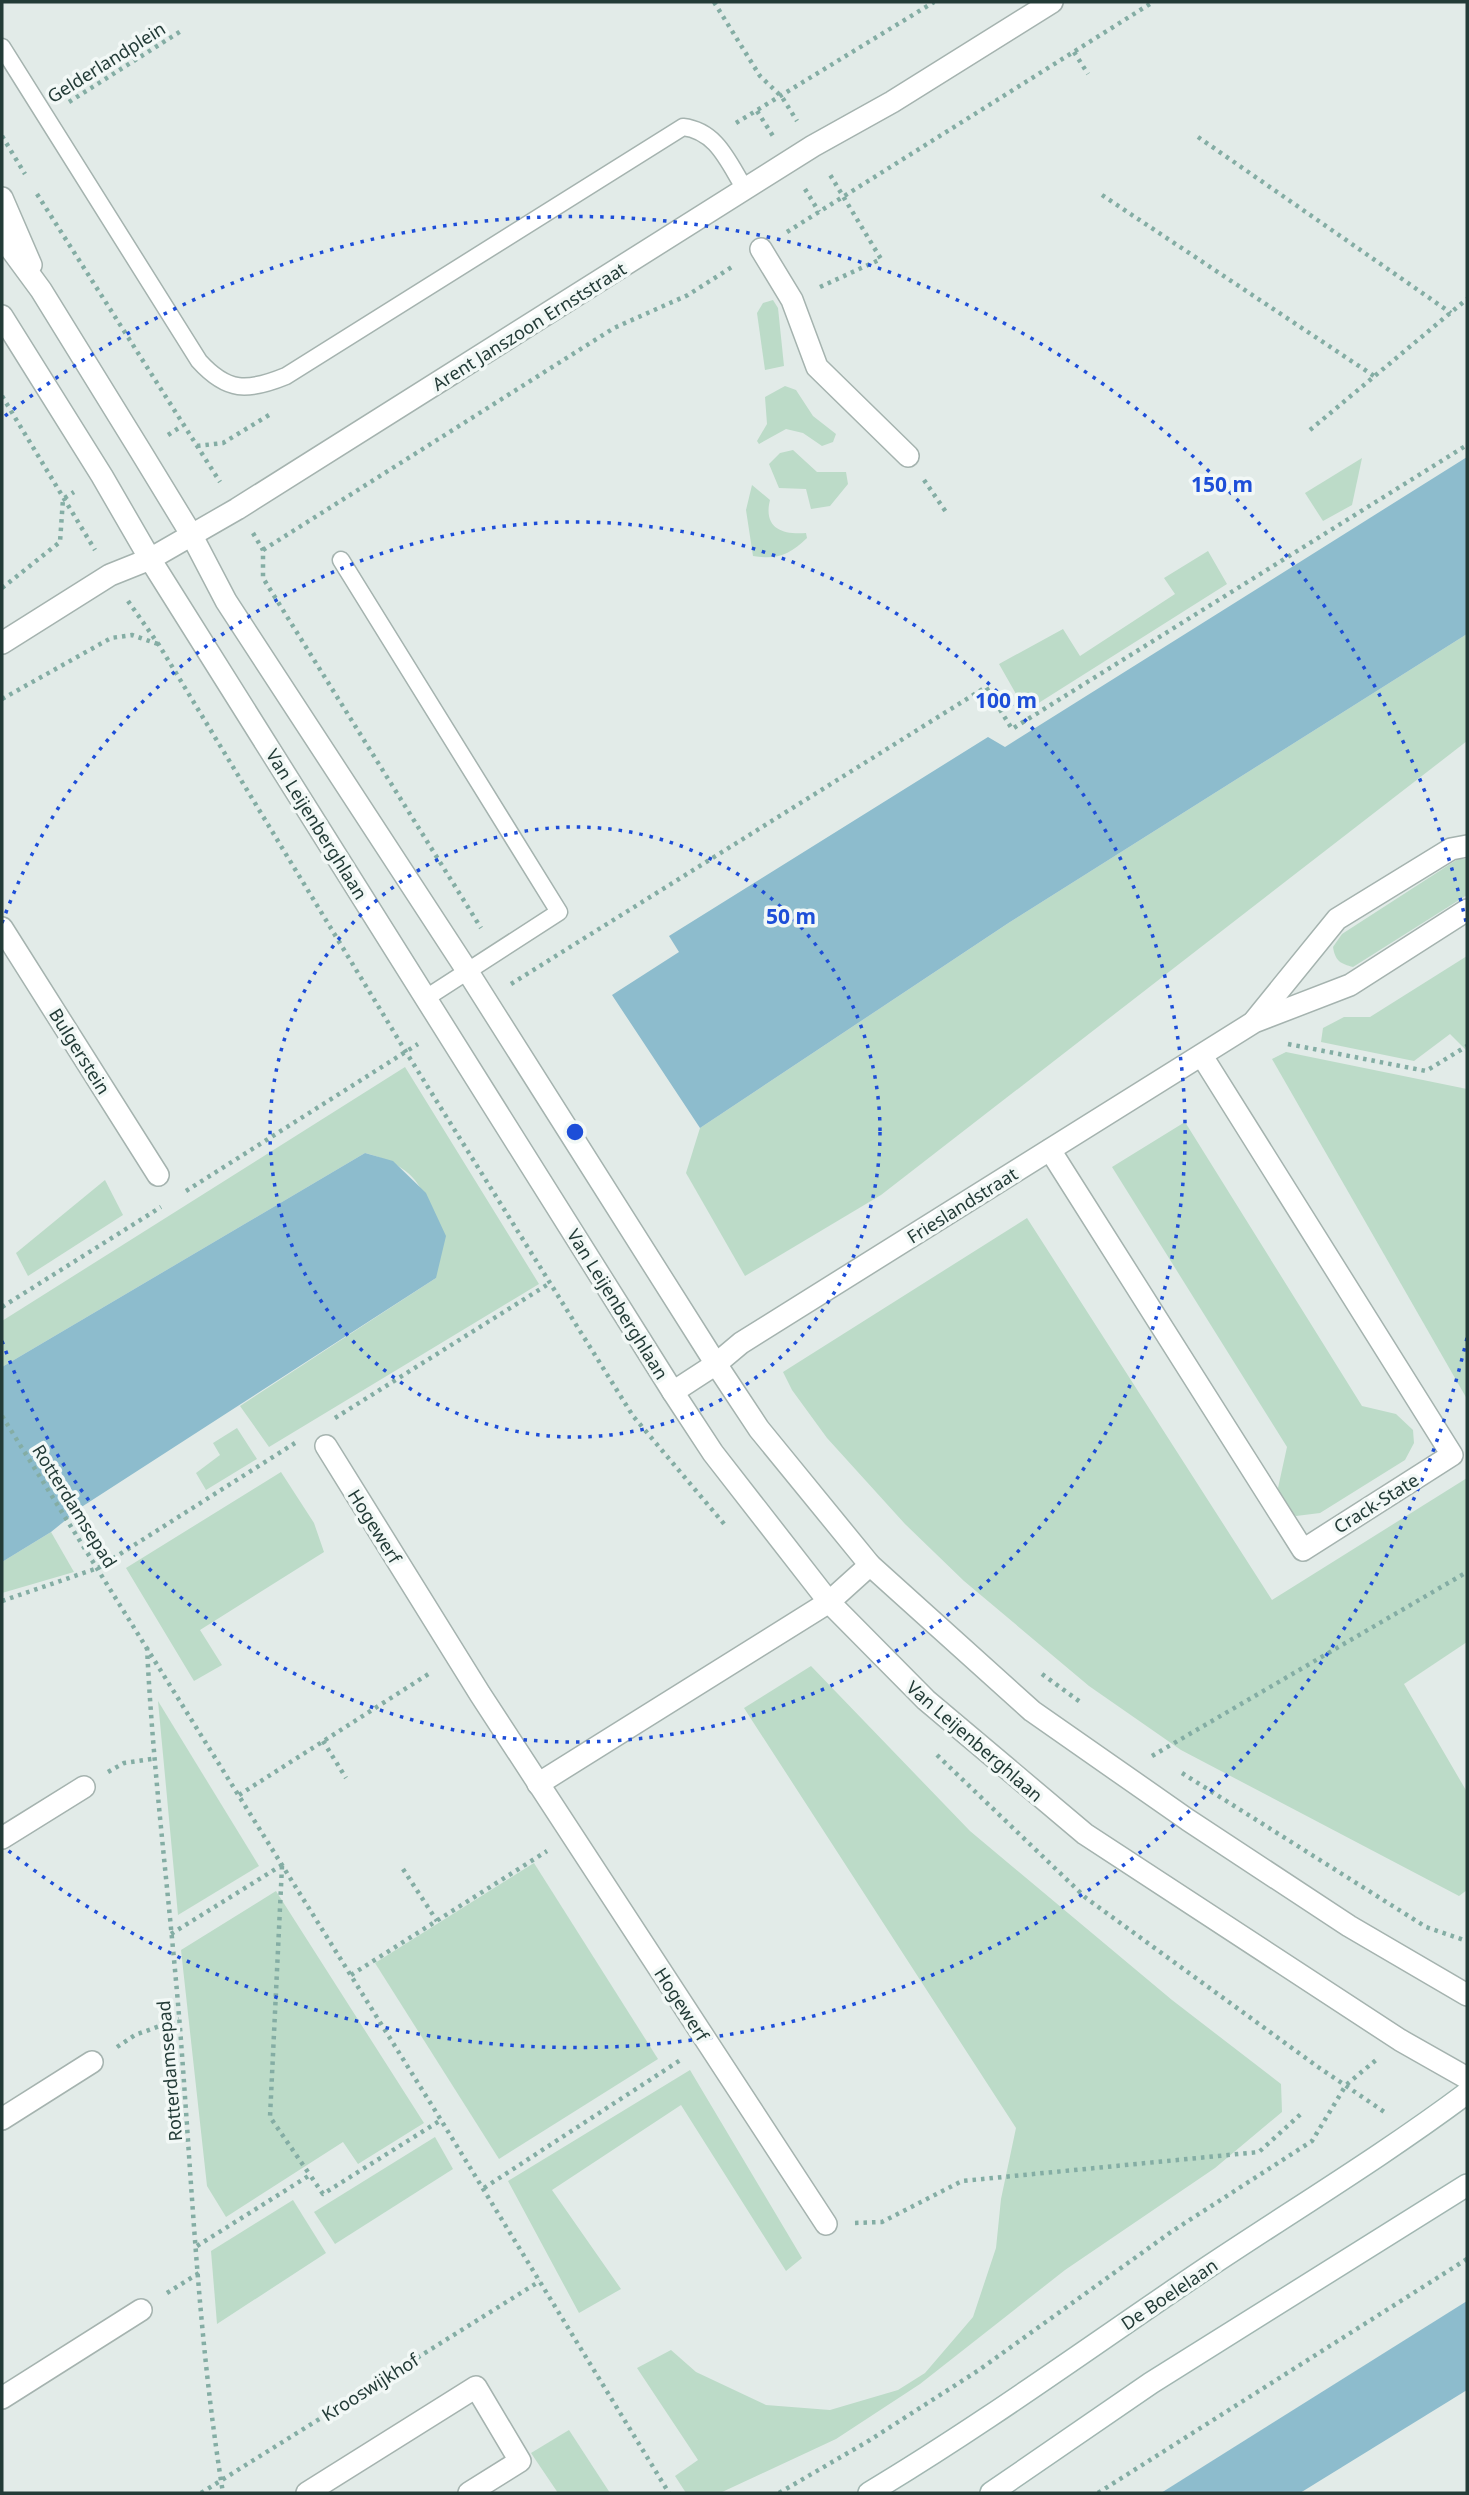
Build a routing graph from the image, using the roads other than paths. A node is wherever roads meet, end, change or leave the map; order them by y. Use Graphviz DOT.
graph roads {
  1 [pos="1052,2"];
  2 [pos="2,47"];
  3 [pos="745,189"];
  4 [pos="2,198"];
  5 [pos="2,237"];
  6 [pos="761,249"];
  7 [pos="41,290"];
  8 [pos="2,316"];
  9 [pos="908,456"];
  10 [pos="191,534"];
  11 [pos="150,559"];
  12 [pos="341,560"];
  13 [pos="2,643"];
  14 [pos="1467,846"];
  15 [pos="1467,910"];
  16 [pos="2,928"];
  17 [pos="468,972"];
  18 [pos="426,998"];
  19 [pos="1254,1022"];
  20 [pos="1202,1056"];
  21 [pos="1050,1150"];
  22 [pos="158,1175"];
  23 [pos="716,1364"];
  24 [pos="673,1392"];
  25 [pos="326,1446"];
  26 [pos="870,1565"];
  27 [pos="829,1602"];
  28 [pos="538,1784"];
  29 [pos="84,1787"];
  30 [pos="2,1838"];
  31 [pos="1467,1995"];
  32 [pos="92,2062"];
  33 [pos="1467,2078"];
  34 [pos="1467,2093"];
  35 [pos="2,2119"];
  36 [pos="1467,2185"];
  37 [pos="826,2224"];
  38 [pos="141,2309"];
  39 [pos="2,2398"];
  40 [pos="307,2493"];
  41 [pos="469,2493"];
  42 [pos="869,2493"];
  43 [pos="991,2493"];
  1 -- 3 [label="street, Arent Janszoon Ernststraat"];
  2 -- 3 [label="lane"];
  3 -- 10 [label="street, Arent Janszoon Ernststraat"];
  4 -- 7 [label="street"];
  5 -- 7 [label="street"];
  6 -- 9 [label="street"];
  7 -- 10 [label="street"];
  8 -- 11 [label="street, Van Leijenberghlaan"];
  10 -- 11 [label="street, Arent Janszoon Ernststraat"];
  10 -- 17 [label="street"];
  11 -- 13 [label="street, Arent Janszoon Ernststraat"];
  11 -- 18 [label="street, Van Leijenberghlaan"];
  12 -- 17 [label="lane"];
  14 -- 19 [label="street, Frieslandstraat"];
  15 -- 19 [label="street, Frieslandstraat"];
  16 -- 22 [label="street, Bulgerstein"];
  17 -- 18 [label="lane"];
  17 -- 23 [label="street"];
  18 -- 24 [label="street, Van Leijenberghlaan"];
  19 -- 20 [label="street, Frieslandstraat"];
  20 -- 21 [label="street, Frieslandstraat"];
  20 -- 21 [label="street, Crack-State"];
  21 -- 23 [label="street, Frieslandstraat"];
  23 -- 24 [label="street, Frieslandstraat"];
  23 -- 26 [label="street"];
  24 -- 27 [label="street, Van Leijenberghlaan"];
  25 -- 28 [label="street, Hogewerf"];
  26 -- 27 [label="street"];
  26 -- 31 [label="street"];
  27 -- 28 [label="street"];
  27 -- 33 [label="street, Van Leijenberghlaan"];
  28 -- 37 [label="street, Hogewerf"];
  29 -- 30 [label="street"];
  32 -- 35 [label="street"];
  34 -- 42 [label="street, De Boelelaan"];
  36 -- 43 [label="street"];
  38 -- 39 [label="street"];
  40 -- 41 [label="street"];
}
